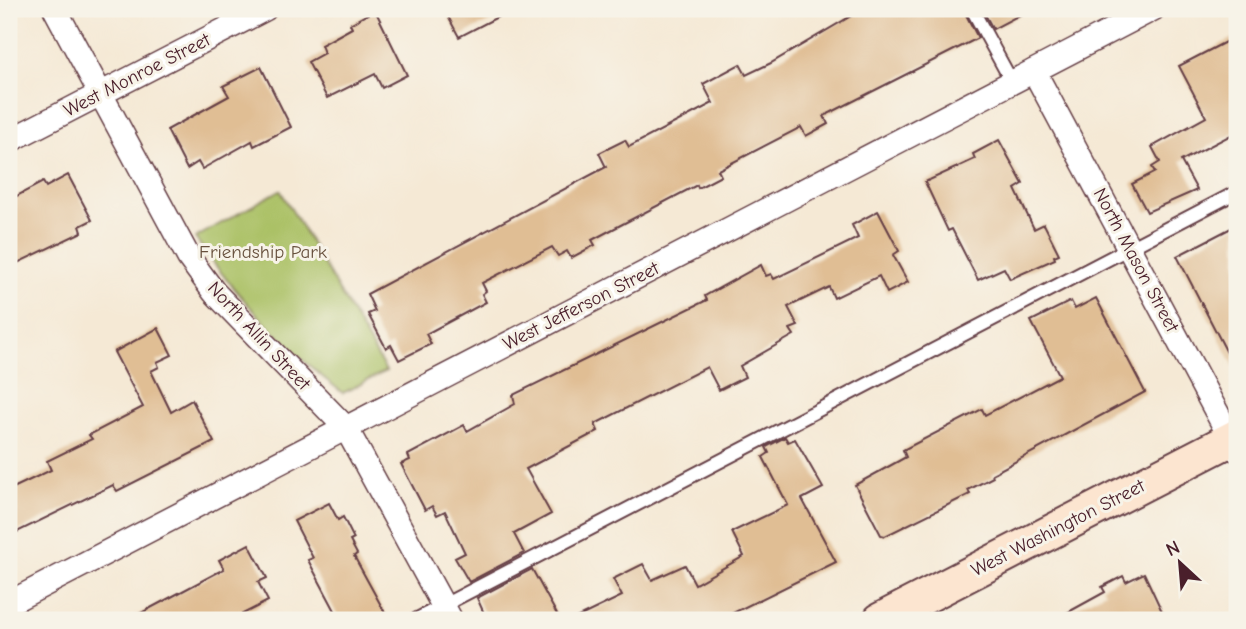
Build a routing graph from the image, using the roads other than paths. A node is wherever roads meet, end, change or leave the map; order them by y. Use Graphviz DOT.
graph roads {
  1 [pos="55,9"];
  2 [pos="265,9"];
  3 [pos="972,9"];
  4 [pos="1153,9"];
  5 [pos="1034,71"];
  6 [pos="1012,82"];
  7 [pos="99,95"];
  8 [pos="9,141"];
  9 [pos="1237,192"];
  10 [pos="1130,248"];
  11 [pos="346,428"];
  12 [pos="1235,442"];
  13 [pos="9,603"];
  14 [pos="447,613"];
  15 [pos="415,620"];
  16 [pos="880,620"];
  1 -- 7 [label="street, North Allin Street"];
  2 -- 7 [label="street, West Monroe Street"];
  3 -- 6 [label="lane"];
  4 -- 5 [label="street, West Jefferson Street"];
  5 -- 6 [label="street, West Jefferson Street"];
  5 -- 10 [label="street, North Mason Street"];
  6 -- 11 [label="street, West Jefferson Street"];
  7 -- 8 [label="street, West Monroe Street"];
  7 -- 11 [label="street, North Allin Street"];
  9 -- 10 [label="lane"];
  10 -- 12 [label="street, North Mason Street"];
  10 -- 14 [label="lane"];
  11 -- 13 [label="street, West Jefferson Street"];
  11 -- 14 [label="street, North Allin Street"];
  12 -- 16 [label="main road, West Washington Street"];
  14 -- 15 [label="lane"];
}
